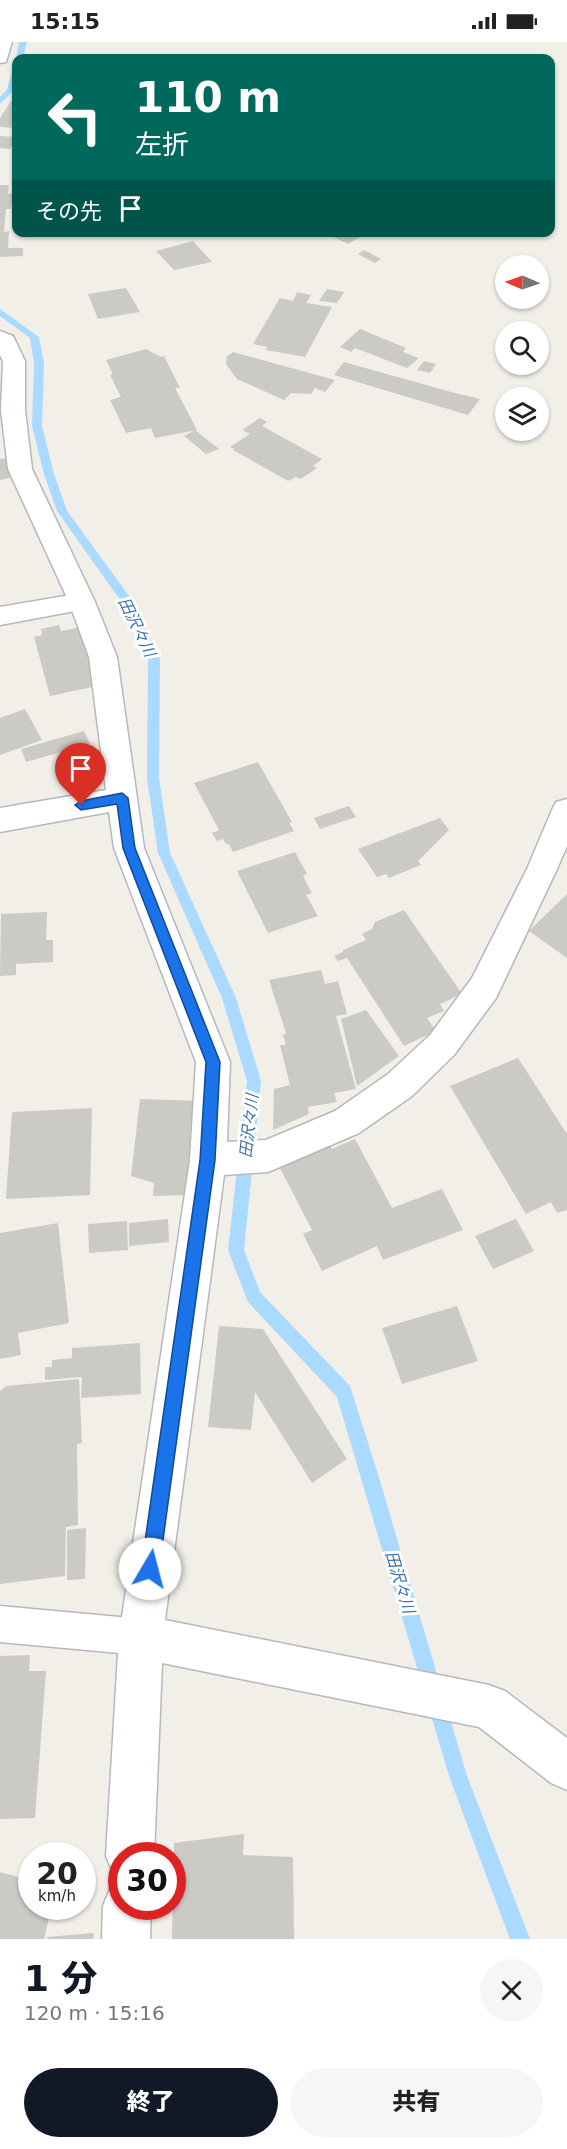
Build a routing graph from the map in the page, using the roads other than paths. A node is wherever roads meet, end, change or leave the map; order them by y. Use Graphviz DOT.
graph roads {
  1 [pos="3,42"];
  2 [pos="0,58"];
  3 [pos="0,338"];
  4 [pos="82,602"];
  5 [pos="0,616"];
  6 [pos="122,798"];
  7 [pos="567,810"];
  8 [pos="0,820"];
  9 [pos="218,1160"];
  10 [pos="0,1624"];
  11 [pos="141,1637"];
  12 [pos="567,1767"];
  13 [pos="131,1842"];
  14 [pos="127,1920"];
  15 [pos="126,1939"];
  1 -- 2 [label="street"];
  3 -- 4 [label="street"];
  4 -- 5 [label="street"];
  4 -- 6 [label="street"];
  6 -- 8 [label="street"];
  6 -- 9 [label="street"];
  7 -- 9 [label="street"];
  9 -- 11 [label="street"];
  10 -- 11 [label="lane"];
  11 -- 12 [label="street"];
  11 -- 13 [label="street"];
  14 -- 15 [label="street"];
}
